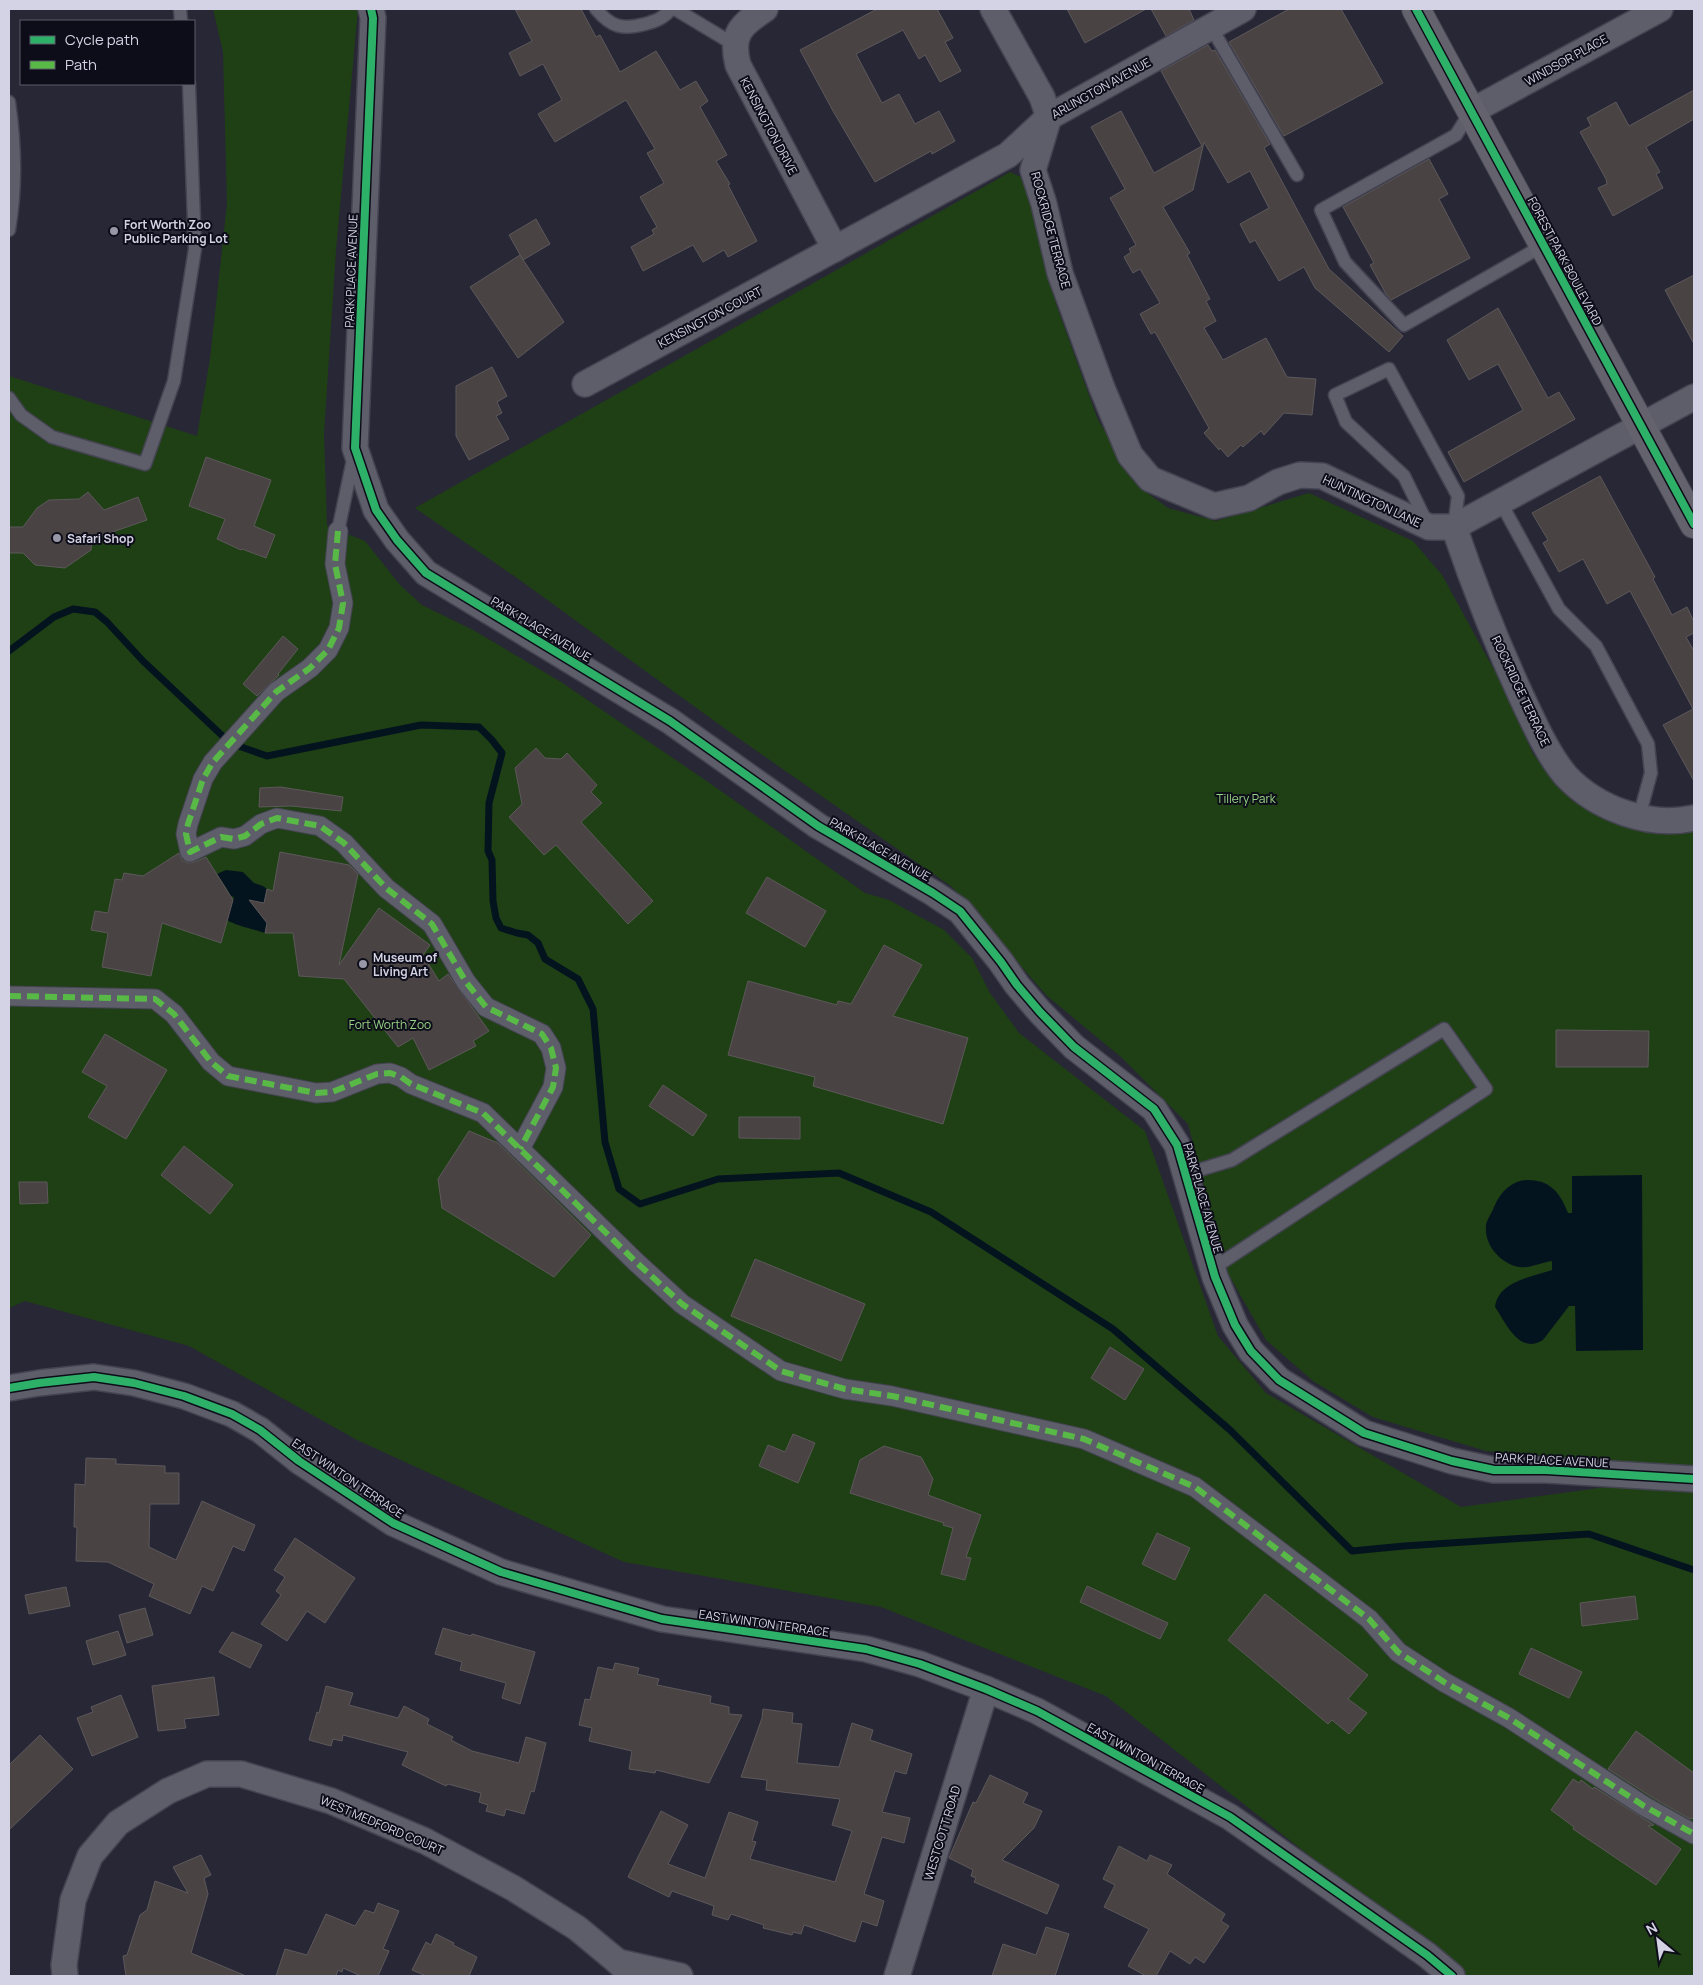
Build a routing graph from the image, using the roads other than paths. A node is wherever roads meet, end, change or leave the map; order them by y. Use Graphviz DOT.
graph roads {
  1 [pos="371,9"];
  2 [pos="596,9"];
  3 [pos="673,9"];
  4 [pos="765,9"];
  5 [pos="993,9"];
  6 [pos="1243,9"];
  7 [pos="1416,9"];
  8 [pos="1660,9"];
  9 [pos="1211,27"];
  10 [pos="735,45"];
  11 [pos="189,85"];
  12 [pos="9,102"];
  13 [pos="1472,111"];
  14 [pos="1049,117"];
  15 [pos="1297,175"];
  16 [pos="9,230"];
  17 [pos="1544,245"];
  18 [pos="835,249"];
  19 [pos="585,384"];
  20 [pos="1694,397"];
  21 [pos="9,398"];
  22 [pos="1641,426"];
  23 [pos="355,448"];
  24 [pos="1130,455"];
  25 [pos="1501,503"];
  26 [pos="1694,524"];
  27 [pos="1429,527"];
  28 [pos="1454,527"];
  29 [pos="338,531"];
  30 [pos="1639,817"];
  31 [pos="1694,818"];
  32 [pos="9,996"];
  33 [pos="520,1149"];
  34 [pos="1186,1174"];
  35 [pos="1212,1269"];
  36 [pos="9,1388"];
  37 [pos="1694,1479"];
  38 [pos="986,1689"];
  39 [pos="1694,1834"];
  40 [pos="625,1969"];
  41 [pos="65,1976"];
  42 [pos="680,1976"];
  43 [pos="898,1976"];
  44 [pos="1452,1976"];
  1 -- 23 [label="street, PARK PLACE AVENUE"];
  2 -- 3 [label="lane"];
  3 -- 10 [label="lane"];
  4 -- 10 [label="street"];
  5 -- 14 [label="street"];
  6 -- 9 [label="street, ARLINGTON AVENUE"];
  7 -- 13 [label="main road, FOREST PARK BOULEVARD"];
  8 -- 13 [label="street, WINDSOR PLACE"];
  9 -- 14 [label="street, ARLINGTON AVENUE"];
  9 -- 15 [label="lane"];
  10 -- 18 [label="street, KENSINGTON DRIVE"];
  11 -- 21 [label="lane"];
  12 -- 16 [label="lane"];
  13 -- 17 [label="main road, FOREST PARK BOULEVARD"];
  13 -- 17 [label="lane"];
  14 -- 18 [label="street, ARLINGTON AVENUE"];
  14 -- 24 [label="street, ROCKRIDGE TERRACE"];
  17 -- 22 [label="main road, FOREST PARK BOULEVARD"];
  18 -- 19 [label="street, KENSINGTON COURT"];
  20 -- 22 [label="street, HUNTINGTON LANE"];
  22 -- 25 [label="street, HUNTINGTON LANE"];
  22 -- 26 [label="main road, FOREST PARK BOULEVARD"];
  23 -- 29 [label="lane"];
  23 -- 34 [label="street, PARK PLACE AVENUE"];
  24 -- 27 [label="street, HUNTINGTON LANE"];
  25 -- 28 [label="street, HUNTINGTON LANE"];
  25 -- 30 [label="lane"];
  27 -- 28 [label="street, HUNTINGTON LANE"];
  27 -- 28 [label="lane"];
  28 -- 30 [label="street, ROCKRIDGE TERRACE"];
  29 -- 33 [label="street"];
  30 -- 31 [label="street, ROCKRIDGE TERRACE"];
  32 -- 33 [label="street"];
  33 -- 39 [label="street"];
  34 -- 35 [label="street, PARK PLACE AVENUE"];
  34 -- 35 [label="lane"];
  35 -- 37 [label="street, PARK PLACE AVENUE"];
  36 -- 38 [label="street, EAST WINTON TERRACE"];
  38 -- 43 [label="street, WESTCOTT ROAD"];
  38 -- 44 [label="street, EAST WINTON TERRACE"];
  40 -- 41 [label="street, WEST MEDFORD COURT"];
  40 -- 42 [label="street"];
}
